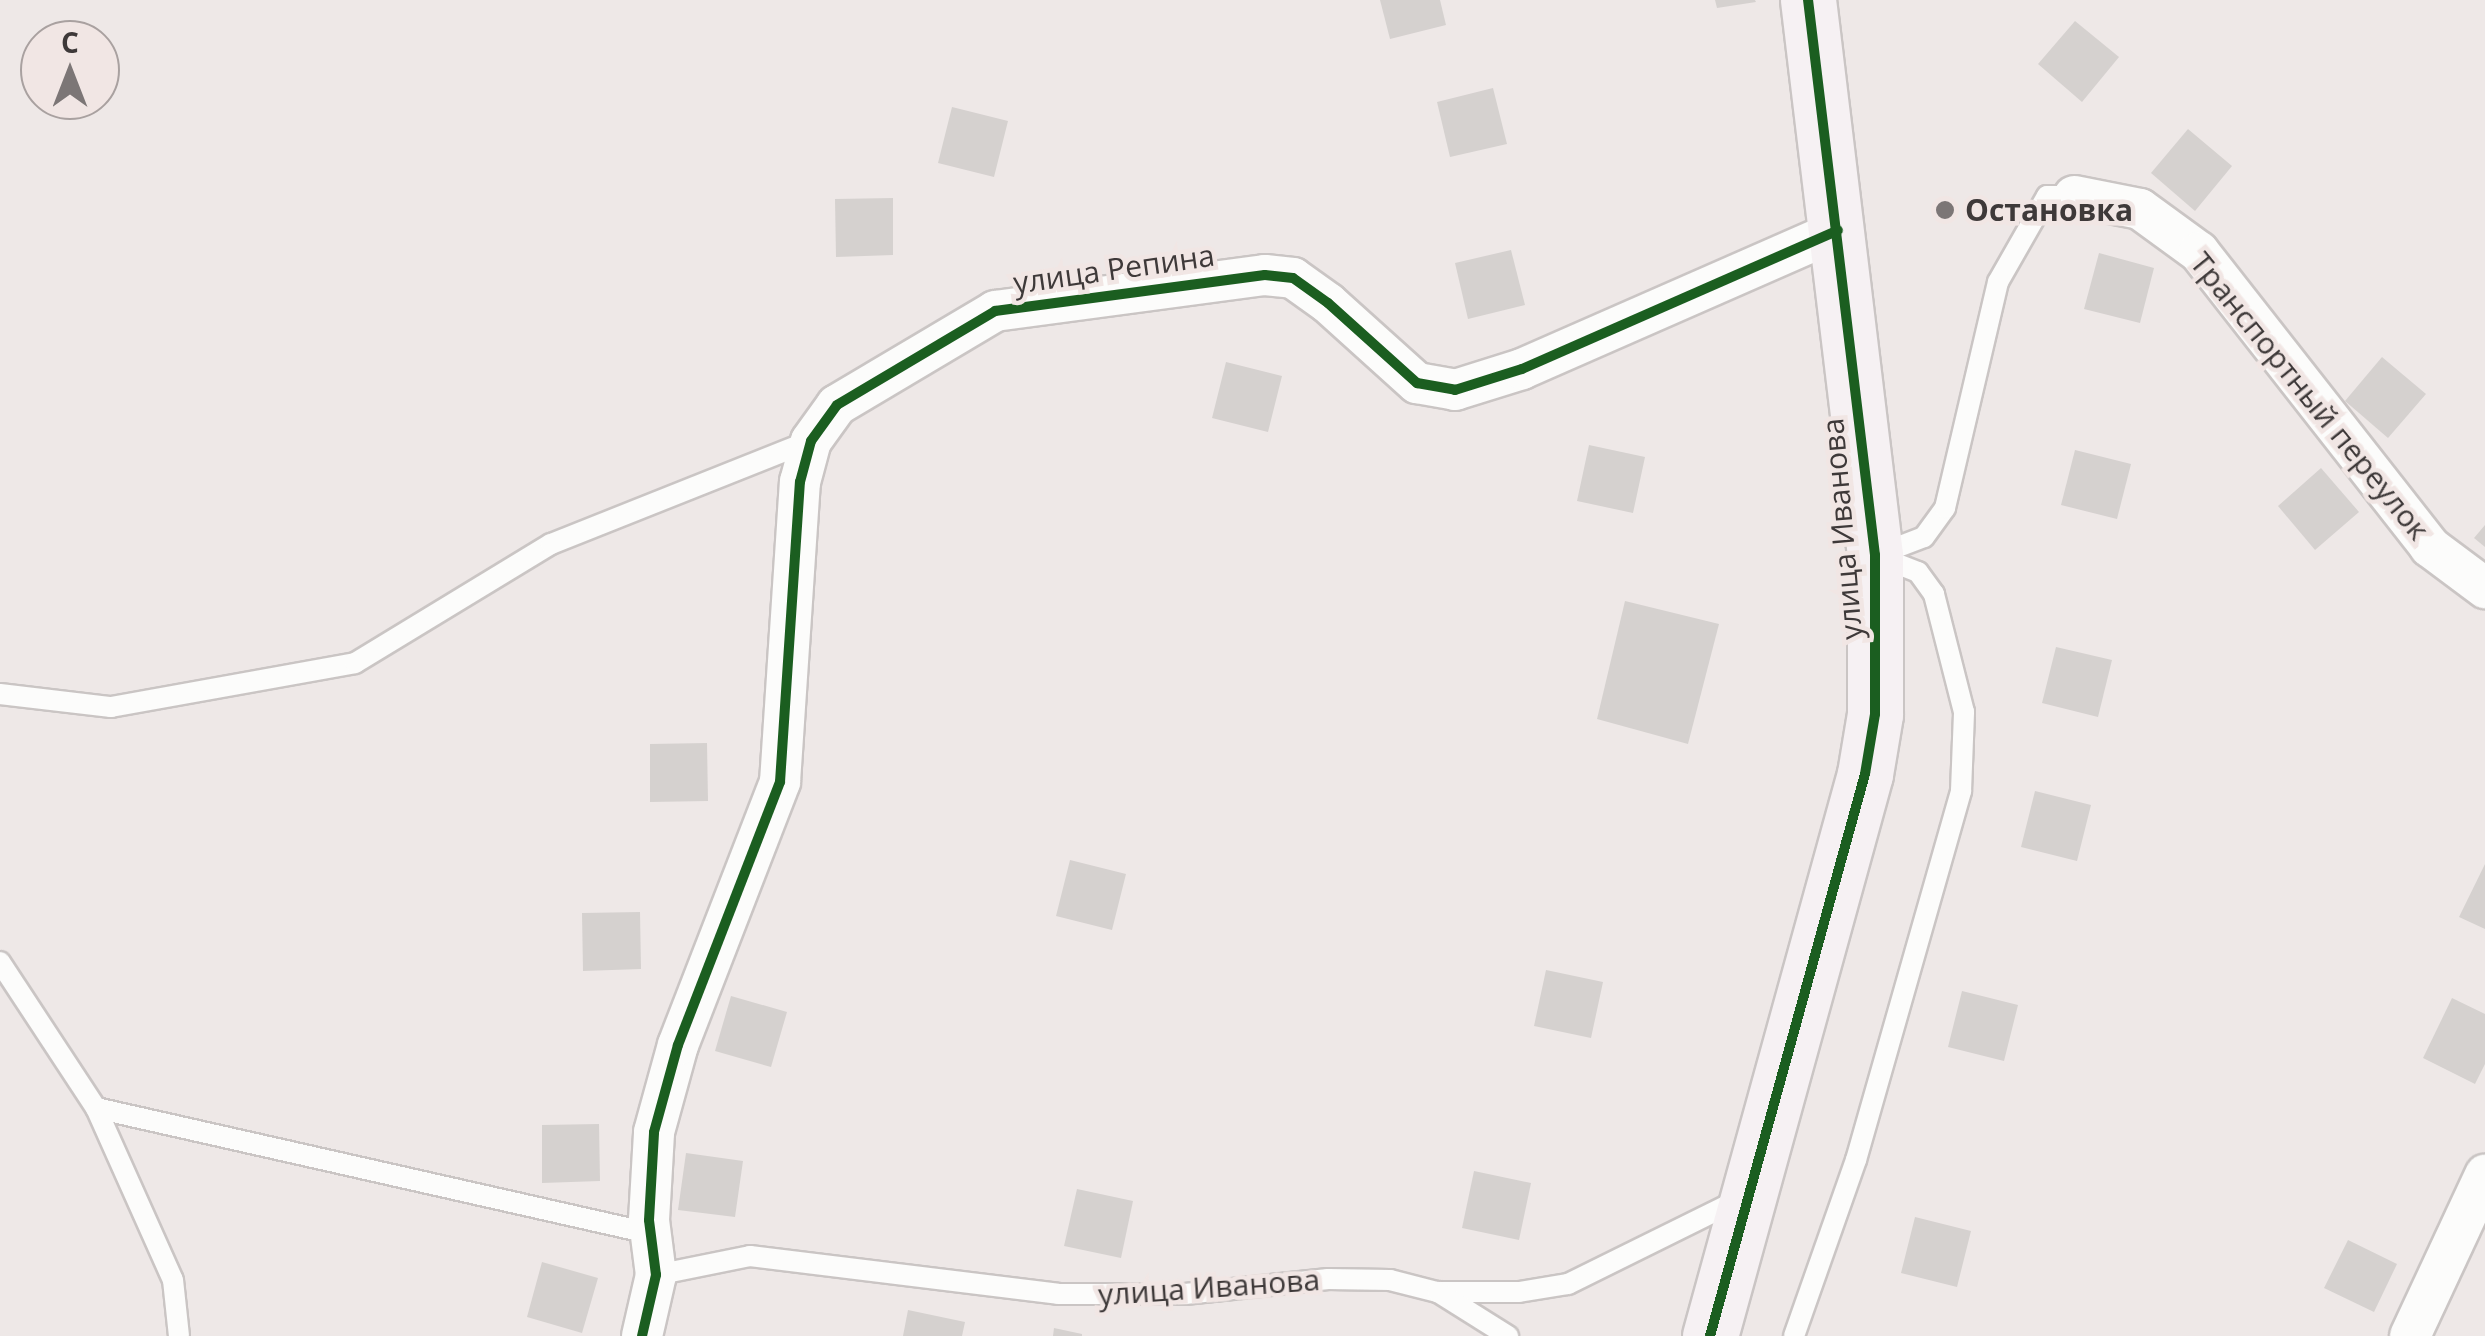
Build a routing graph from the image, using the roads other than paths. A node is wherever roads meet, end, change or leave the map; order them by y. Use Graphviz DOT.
graph roads {
  1 [pos="1808,0"];
  2 [pos="2074,196"];
  3 [pos="1838,230"];
  4 [pos="811,440"];
  5 [pos="1875,555"];
  6 [pos="2485,588"];
  7 [pos="0,694"];
  8 [pos="0,962"];
  9 [pos="96,1108"];
  10 [pos="2485,1174"];
  11 [pos="1744,1197"];
  12 [pos="649,1234"];
  13 [pos="656,1275"];
  14 [pos="1437,1292"];
  15 [pos="179,1336"];
  16 [pos="642,1336"];
  17 [pos="1508,1336"];
  18 [pos="1710,1336"];
  19 [pos="1794,1336"];
  20 [pos="2410,1336"];
  1 -- 3 [label="street, улица Иванова"];
  2 -- 5 [label="lane"];
  2 -- 6 [label="street, Транспортный переулок"];
  3 -- 4 [label="street, улица Репина"];
  3 -- 5 [label="street, улица Иванова"];
  4 -- 7 [label="lane"];
  4 -- 12 [label="street, улица Репина"];
  5 -- 11 [label="street, улица Иванова"];
  5 -- 19 [label="lane"];
  8 -- 9 [label="lane"];
  9 -- 12 [label="lane"];
  9 -- 15 [label="lane"];
  10 -- 20 [label="street"];
  11 -- 14 [label="lane, улица Иванова"];
  11 -- 18 [label="street, улица Иванова"];
  12 -- 13 [label="street, улица Репина"];
  13 -- 14 [label="lane, улица Иванова"];
  13 -- 16 [label="street, улица Репина"];
  14 -- 17 [label="lane"];
}
